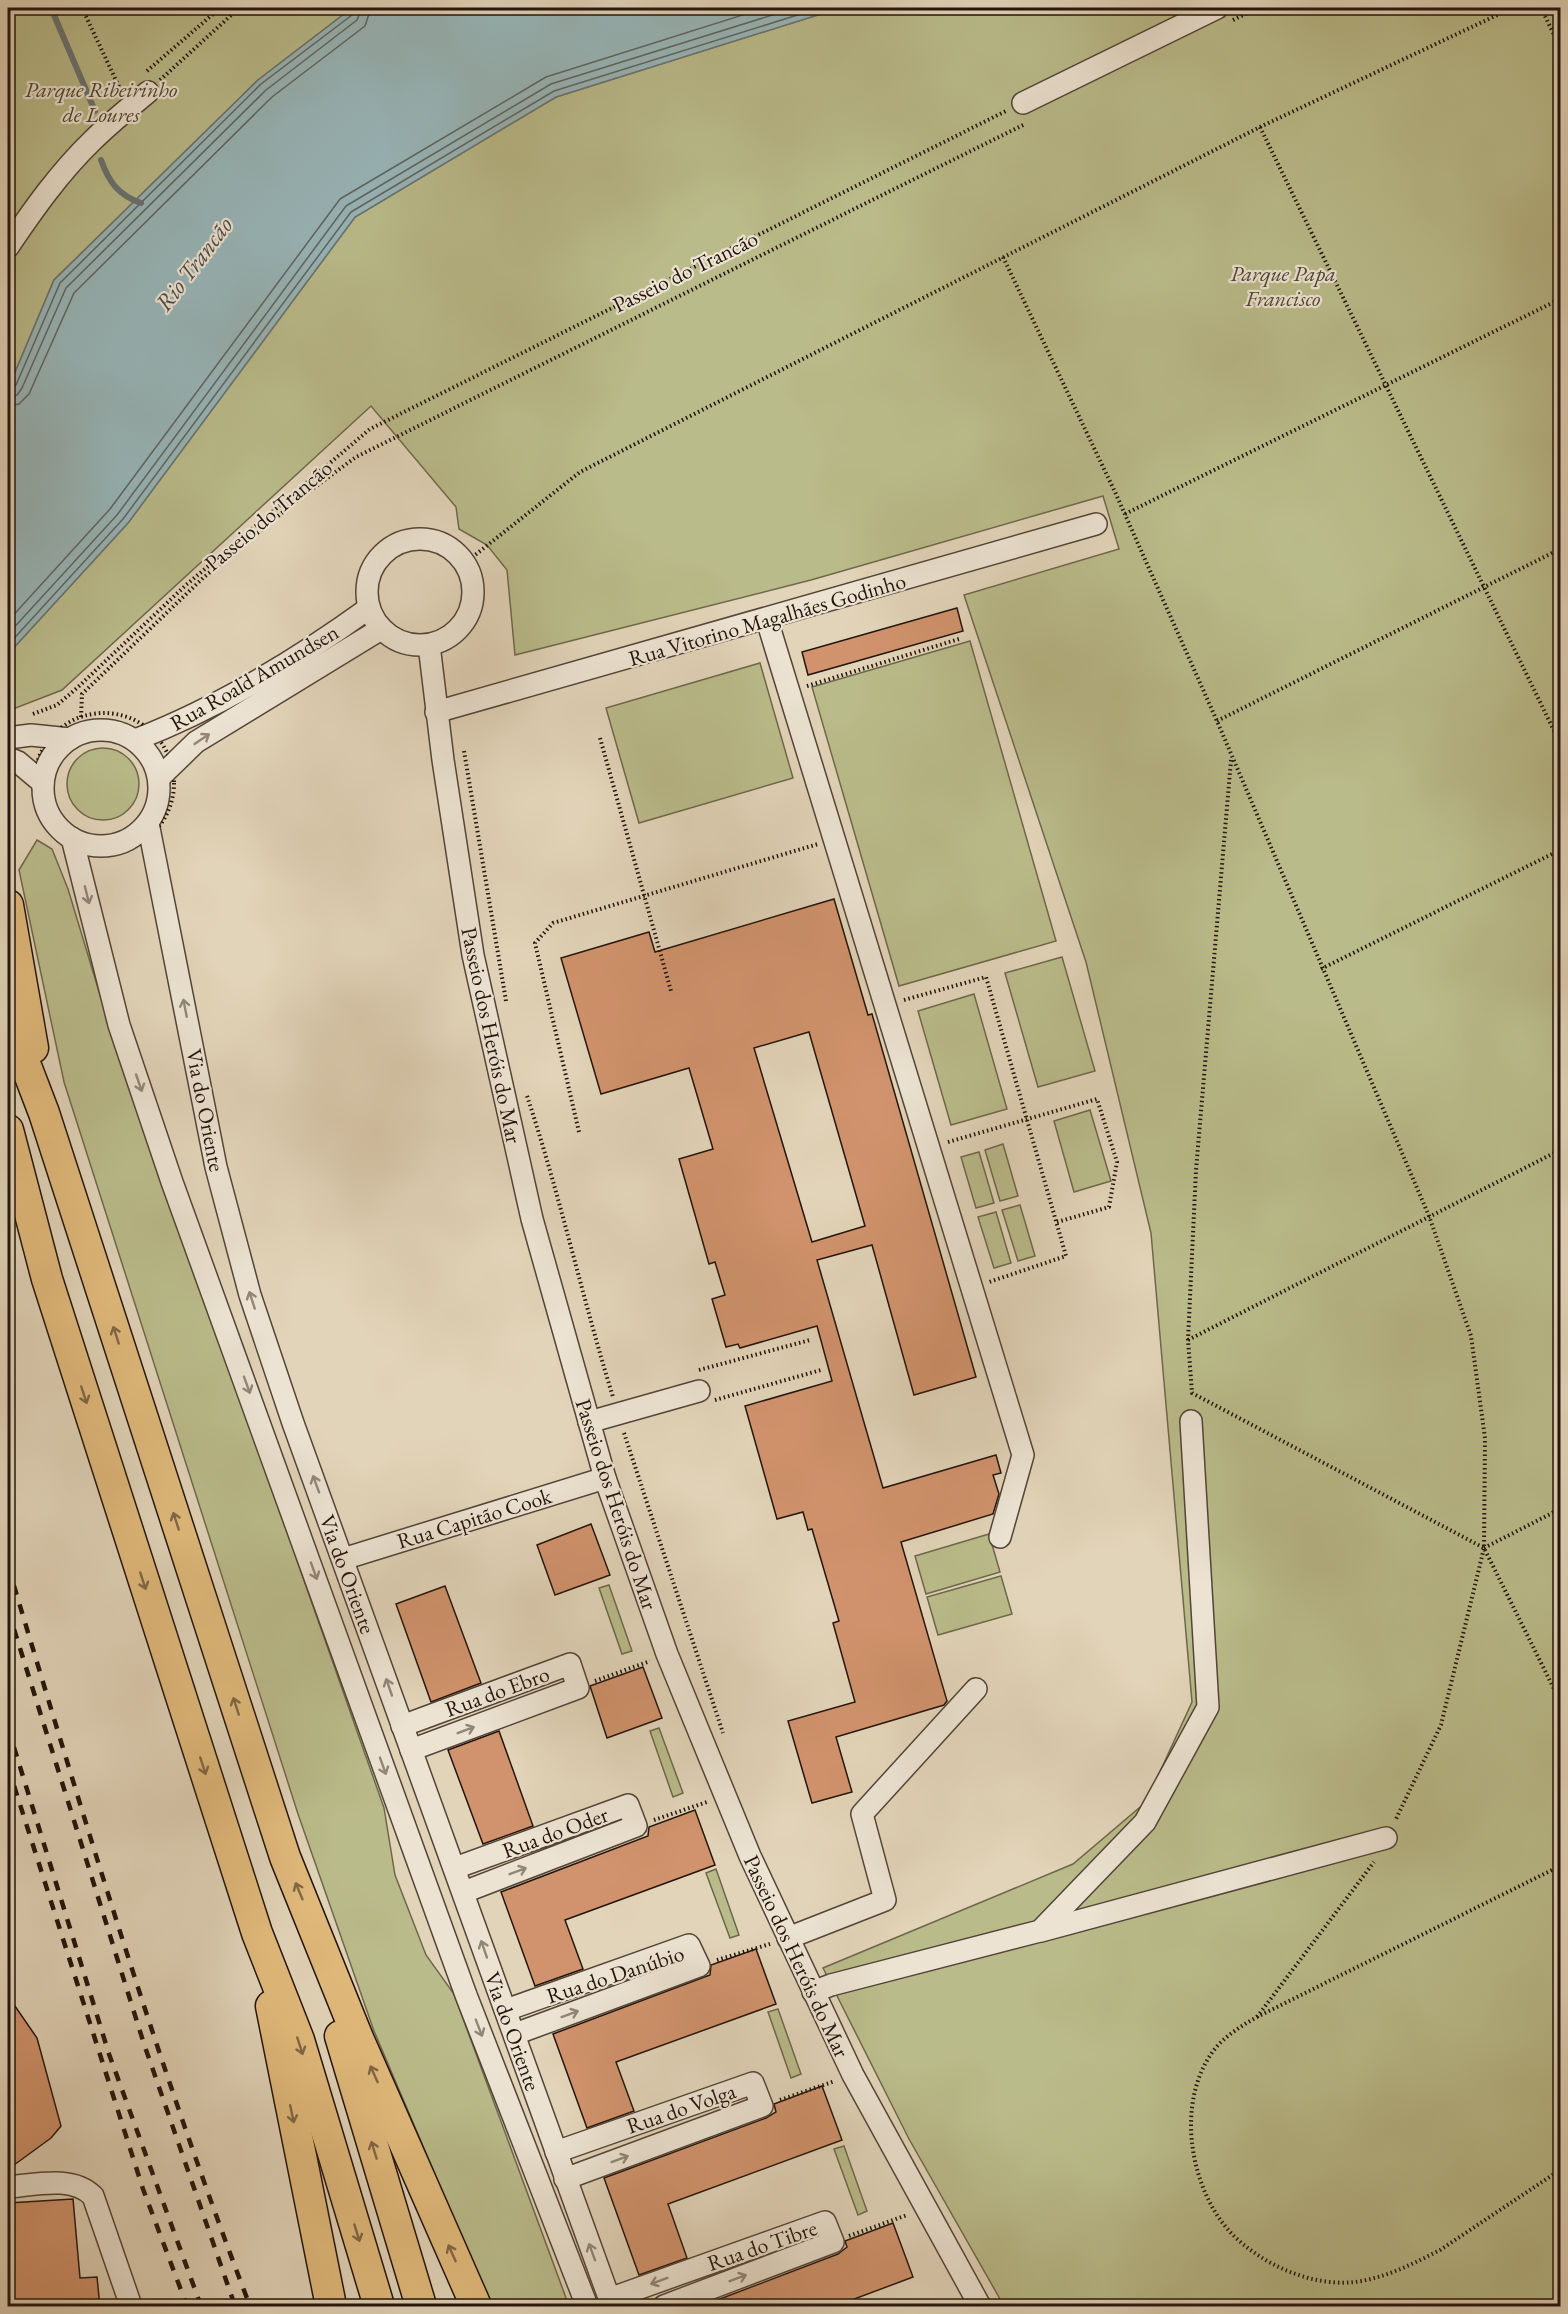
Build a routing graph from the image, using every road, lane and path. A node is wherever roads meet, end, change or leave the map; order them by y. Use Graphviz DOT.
graph roads {
  1 [pos="82,8"];
  2 [pos="220,8"];
  3 [pos="239,8"];
  4 [pos="1257,8"];
  5 [pos="1512,8"];
  6 [pos="1541,8"];
  7 [pos="1221,15"];
  8 [pos="1560,47"];
  9 [pos="140,85"];
  10 [pos="1029,111"];
  11 [pos="1260,127"];
  12 [pos="8,247"];
  13 [pos="1003,257"];
  14 [pos="1560,299"];
  15 [pos="1385,386"];
  16 [pos="1125,514"];
  17 [pos="1096,524"];
  18 [pos="1560,549"];
  19 [pos="465,563"];
  20 [pos="1484,587"];
  21 [pos="369,608"];
  22 [pos="767,620"];
  23 [pos="381,629"];
  24 [pos="959,639"];
  25 [pos="429,645"];
  26 [pos="789,691"];
  27 [pos="436,712"];
  28 [pos="29,716"];
  29 [pos="81,717"];
  30 [pos="1217,721"];
  31 [pos="144,737"];
  32 [pos="8,738"];
  33 [pos="61,738"];
  34 [pos="600,738"];
  35 [pos="1560,743"];
  36 [pos="464,746"];
  37 [pos="8,758"];
  38 [pos="1231,759"];
  39 [pos="165,772"];
  40 [pos="38,779"];
  41 [pos="149,829"];
  42 [pos="834,840"];
  43 [pos="74,843"];
  44 [pos="1560,850"];
  45 [pos="644,894"];
  46 [pos="8,905"];
  47 [pos="1321,969"];
  48 [pos="670,991"];
  49 [pos="883,1006"];
  50 [pos="508,1011"];
  51 [pos="8,1019"];
  52 [pos="525,1087"];
  53 [pos="44,1113"];
  54 [pos="1027,1119"];
  55 [pos="8,1130"];
  56 [pos="579,1132"];
  57 [pos="927,1148"];
  58 [pos="1560,1150"];
  59 [pos="8,1188"];
  60 [pos="1429,1216"];
  61 [pos="1056,1222"];
  62 [pos="47,1279"];
  63 [pos="971,1288"];
  64 [pos="810,1340"];
  65 [pos="1188,1340"];
  66 [pos="821,1370"];
  67 [pos="702,1388"];
  68 [pos="618,1414"];
  69 [pos="1191,1421"];
  70 [pos="589,1422"];
  71 [pos="605,1478"];
  72 [pos="1560,1509"];
  73 [pos="294,1516"];
  74 [pos="1000,1537"];
  75 [pos="1484,1548"];
  76 [pos="343,1559"];
  77 [pos="335,1632"];
  78 [pos="667,1654"];
  79 [pos="578,1688"];
  80 [pos="976,1689"];
  81 [pos="1560,1701"];
  82 [pos="402,1726"];
  83 [pos="726,1742"];
  84 [pos="411,1750"];
  85 [pos="724,1796"];
  86 [pos="636,1826"];
  87 [pos="1386,1838"];
  88 [pos="1560,1866"];
  89 [pos="455,1868"];
  90 [pos="464,1892"];
  91 [pos="1040,1931"];
  92 [pos="257,1933"];
  93 [pos="788,1938"];
  94 [pos="322,1945"];
  95 [pos="699,1966"];
  96 [pos="813,1992"];
  97 [pos="506,2010"];
  98 [pos="1257,2017"];
  99 [pos="515,2034"];
  100 [pos="853,2075"];
  101 [pos="762,2106"];
  102 [pos="556,2152"];
  103 [pos="1560,2170"];
  104 [pos="565,2180"];
  105 [pos="8,2187"];
  106 [pos="925,2209"];
  107 [pos="834,2242"];
  108 [pos="611,2303"];
  109 [pos="131,2307"];
  110 [pos="331,2307"];
  111 [pos="379,2307"];
  112 [pos="421,2307"];
  113 [pos="476,2307"];
  114 [pos="587,2307"];
  115 [pos="664,2307"];
  116 [pos="980,2307"];
  1 -- 9 [label="path"];
  2 -- 9 [label="path"];
  3 -- 9 [label="path"];
  4 -- 7 [label="path"];
  5 -- 11 [label="path"];
  6 -- 8 [label="path"];
  7 -- 10 [label="street"];
  9 -- 12 [label="street"];
  10 -- 28 [label="path, Passeio do Trancão"];
  10 -- 29 [label="path"];
  11 -- 13 [label="path"];
  11 -- 15 [label="path"];
  13 -- 16 [label="path"];
  13 -- 19 [label="path"];
  14 -- 15 [label="path"];
  15 -- 16 [label="path"];
  15 -- 20 [label="path"];
  16 -- 30 [label="path"];
  17 -- 22 [label="street, Rua Vitorino Magalhães Godinho"];
  18 -- 20 [label="path"];
  19 -- 21 [label="street"];
  19 -- 25 [label="street"];
  20 -- 30 [label="path"];
  20 -- 35 [label="path"];
  21 -- 23 [label="street"];
  21 -- 31 [label="street, Rua Roald Amundsen"];
  22 -- 26 [label="street"];
  22 -- 27 [label="street, Rua Vitorino Magalhães Godinho"];
  23 -- 25 [label="street"];
  39 -- 23 [label="street, Rua Roald Amundsen, one-way"];
  24 -- 26 [label="path"];
  25 -- 27 [label="street, Passeio dos Heróis do Mar"];
  26 -- 42 [label="street"];
  27 -- 70 [label="street, Passeio dos Heróis do Mar"];
  29 -- 31 [label="path"];
  29 -- 33 [label="path"];
  30 -- 38 [label="path"];
  31 -- 33 [label="street"];
  31 -- 39 [label="street"];
  31 -- 39 [label="path"];
  32 -- 33 [label="street"];
  33 -- 40 [label="street"];
  33 -- 40 [label="path"];
  34 -- 45 [label="path"];
  36 -- 50 [label="path"];
  37 -- 40 [label="street"];
  38 -- 47 [label="path"];
  38 -- 65 [label="path"];
  39 -- 41 [label="street"];
  39 -- 41 [label="path"];
  40 -- 43 [label="street"];
  40 -- 43 [label="path"];
  41 -- 43 [label="street"];
  41 -- 43 [label="path"];
  76 -- 41 [label="street, Via do Oriente, one-way"];
  42 -- 45 [label="path"];
  42 -- 49 [label="street"];
  43 -- 73 [label="street, Via do Oriente, one-way"];
  44 -- 47 [label="path"];
  45 -- 48 [label="path"];
  45 -- 56 [label="path"];
  46 -- 53 [label="highway"];
  47 -- 60 [label="path"];
  49 -- 54 [label="path"];
  49 -- 57 [label="street"];
  51 -- 53 [label="highway"];
  52 -- 68 [label="path"];
  94 -- 53 [label="highway, one-way"];
  54 -- 57 [label="path"];
  54 -- 61 [label="path"];
  54 -- 61 [label="path"];
  55 -- 62 [label="highway"];
  57 -- 63 [label="street"];
  58 -- 60 [label="path"];
  59 -- 62 [label="highway"];
  60 -- 65 [label="path"];
  60 -- 75 [label="path"];
  61 -- 63 [label="path"];
  62 -- 92 [label="highway, one-way"];
  63 -- 74 [label="street"];
  64 -- 67 [label="path"];
  65 -- 75 [label="path"];
  66 -- 67 [label="path"];
  67 -- 68 [label="street"];
  68 -- 70 [label="street"];
  68 -- 83 [label="path"];
  69 -- 91 [label="street"];
  70 -- 71 [label="street, Passeio dos Heróis do Mar"];
  71 -- 76 [label="street, Rua Capitão Cook"];
  71 -- 78 [label="street, Passeio dos Heróis do Mar"];
  72 -- 75 [label="path"];
  73 -- 76 [label="street"];
  73 -- 77 [label="street, Via do Oriente, one-way"];
  75 -- 81 [label="path"];
  75 -- 87 [label="path"];
  76 -- 77 [label="street"];
  82 -- 76 [label="street, Via do Oriente, one-way"];
  77 -- 114 [label="street, Via do Oriente, one-way"];
  78 -- 79 [label="path"];
  78 -- 85 [label="street, Passeio dos Heróis do Mar"];
  79 -- 82 [label="street, Rua do Ebro"];
  84 -- 79 [label="street, Rua do Ebro, one-way"];
  80 -- 93 [label="street"];
  82 -- 84 [label="street, Via do Oriente"];
  84 -- 89 [label="street, Via do Oriente"];
  85 -- 86 [label="path"];
  85 -- 93 [label="street, Passeio dos Heróis do Mar"];
  86 -- 89 [label="street, Rua do Oder"];
  90 -- 86 [label="street, Rua do Oder, one-way"];
  87 -- 91 [label="street"];
  87 -- 98 [label="path"];
  88 -- 98 [label="path"];
  89 -- 90 [label="street, Via do Oriente"];
  97 -- 90 [label="street, Via do Oriente, one-way"];
  91 -- 96 [label="street"];
  92 -- 110 [label="highway, one-way"];
  92 -- 111 [label="highway, one-way"];
  93 -- 95 [label="path"];
  93 -- 96 [label="street, Passeio dos Heróis do Mar"];
  112 -- 94 [label="highway, one-way"];
  113 -- 94 [label="highway, one-way"];
  95 -- 97 [label="street, Rua do Danúbio"];
  99 -- 95 [label="street, Rua do Danúbio, one-way"];
  96 -- 100 [label="street, Passeio dos Heróis do Mar"];
  97 -- 99 [label="street, Via do Oriente"];
  98 -- 103 [label="path"];
  99 -- 102 [label="street, Via do Oriente"];
  100 -- 101 [label="path"];
  100 -- 106 [label="street, Passeio dos Heróis do Mar"];
  101 -- 102 [label="street, Rua do Volga"];
  104 -- 101 [label="street, Rua do Volga, one-way"];
  102 -- 104 [label="street, Via do Oriente"];
  108 -- 104 [label="street, Via do Oriente, one-way"];
  105 -- 109 [label="street"];
  106 -- 107 [label="path"];
  106 -- 116 [label="street, Passeio dos Heróis do Mar"];
  107 -- 108 [label="street, Rua do Tibre, one-way"];
  115 -- 107 [label="street, Rua do Tibre, one-way"];
}
